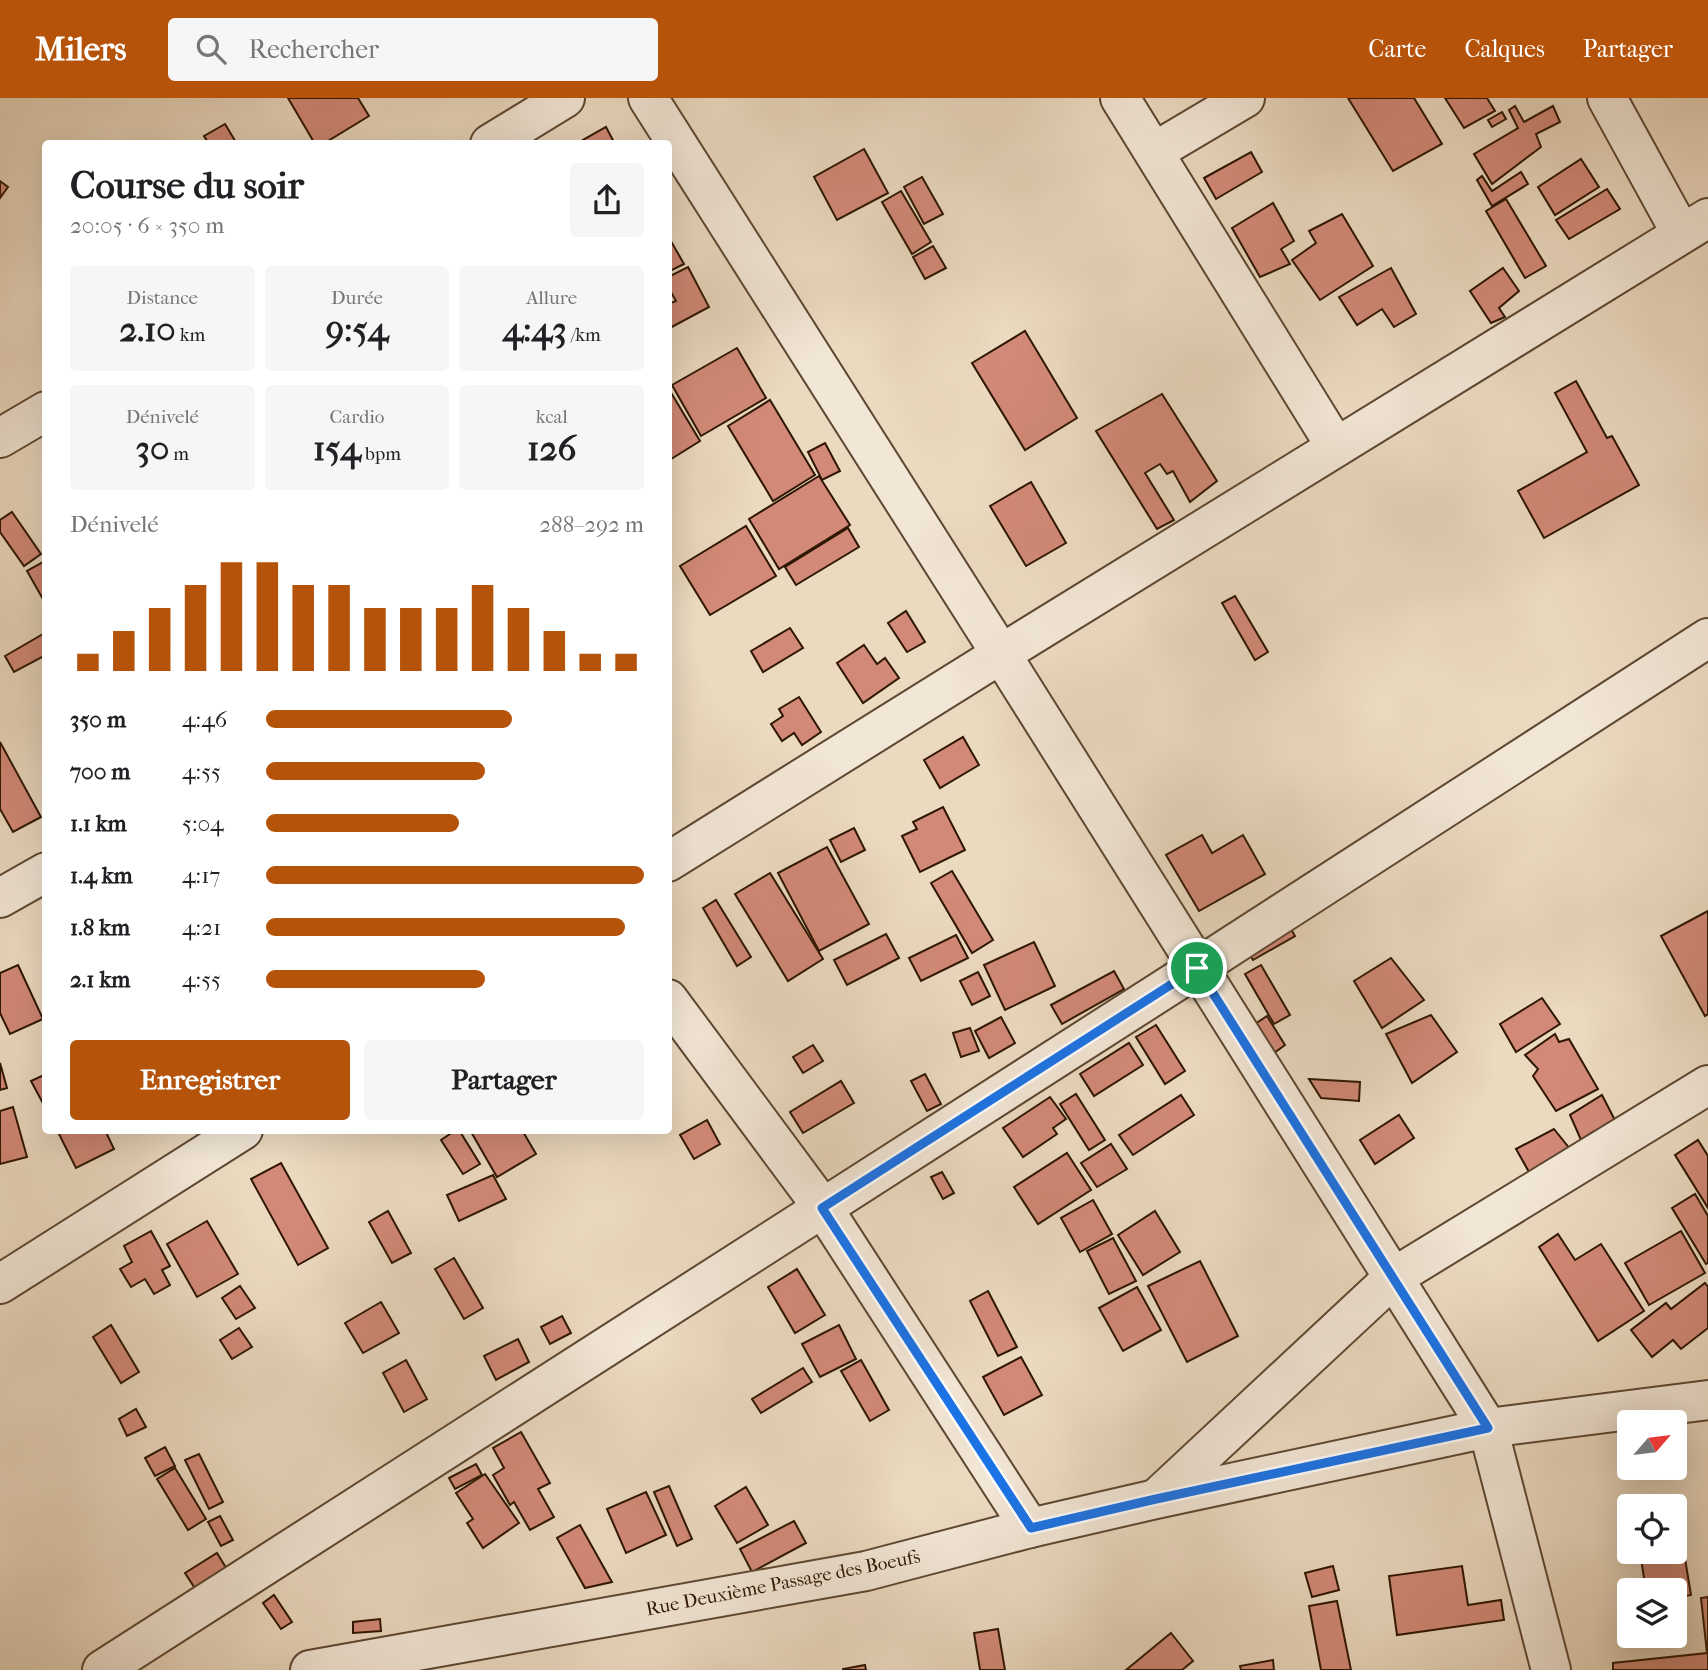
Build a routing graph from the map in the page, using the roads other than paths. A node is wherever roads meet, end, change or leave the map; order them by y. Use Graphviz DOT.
graph roads {
  1 [pos="565,98"];
  2 [pos="648,98"];
  3 [pos="1120,98"];
  4 [pos="1245,98"];
  5 [pos="1606,98"];
  6 [pos="497,140"];
  7 [pos="1154,152"];
  8 [pos="1695,225"];
  9 [pos="42,413"];
  10 [pos="0,438"];
  11 [pos="1336,447"];
  12 [pos="1708,638"];
  13 [pos="1002,654"];
  14 [pos="672,860"];
  15 [pos="42,874"];
  16 [pos="0,898"];
  17 [pos="1197,968"];
  18 [pos="672,1004"];
  19 [pos="1708,1084"];
  20 [pos="237,1134"];
  21 [pos="822,1208"];
  22 [pos="1394,1277"];
  23 [pos="0,1284"];
  24 [pos="1708,1400"];
  25 [pos="1488,1428"];
  26 [pos="1156,1499"];
  27 [pos="1031,1528"];
  28 [pos="102,1670"];
  29 [pos="310,1670"];
  30 [pos="1551,1670"];
  1 -- 6 [label="street"];
  2 -- 13 [label="street"];
  3 -- 7 [label="street"];
  4 -- 7 [label="street"];
  5 -- 8 [label="street"];
  7 -- 11 [label="street"];
  8 -- 11 [label="street"];
  9 -- 10 [label="street"];
  11 -- 13 [label="street"];
  12 -- 17 [label="street"];
  13 -- 14 [label="street"];
  13 -- 17 [label="street"];
  15 -- 16 [label="street"];
  17 -- 21 [label="street"];
  17 -- 22 [label="street"];
  18 -- 21 [label="street"];
  19 -- 22 [label="street"];
  20 -- 23 [label="street"];
  21 -- 27 [label="street"];
  21 -- 28 [label="street"];
  22 -- 25 [label="street"];
  22 -- 26 [label="street"];
  24 -- 25 [label="street, Rue Deuxième Passage des Boeufs"];
  25 -- 26 [label="street, Rue Deuxième Passage des Boeufs"];
  25 -- 30 [label="street"];
  26 -- 27 [label="street, Rue Deuxième Passage des Boeufs"];
  27 -- 29 [label="street, Rue Deuxième Passage des Boeufs"];
}
